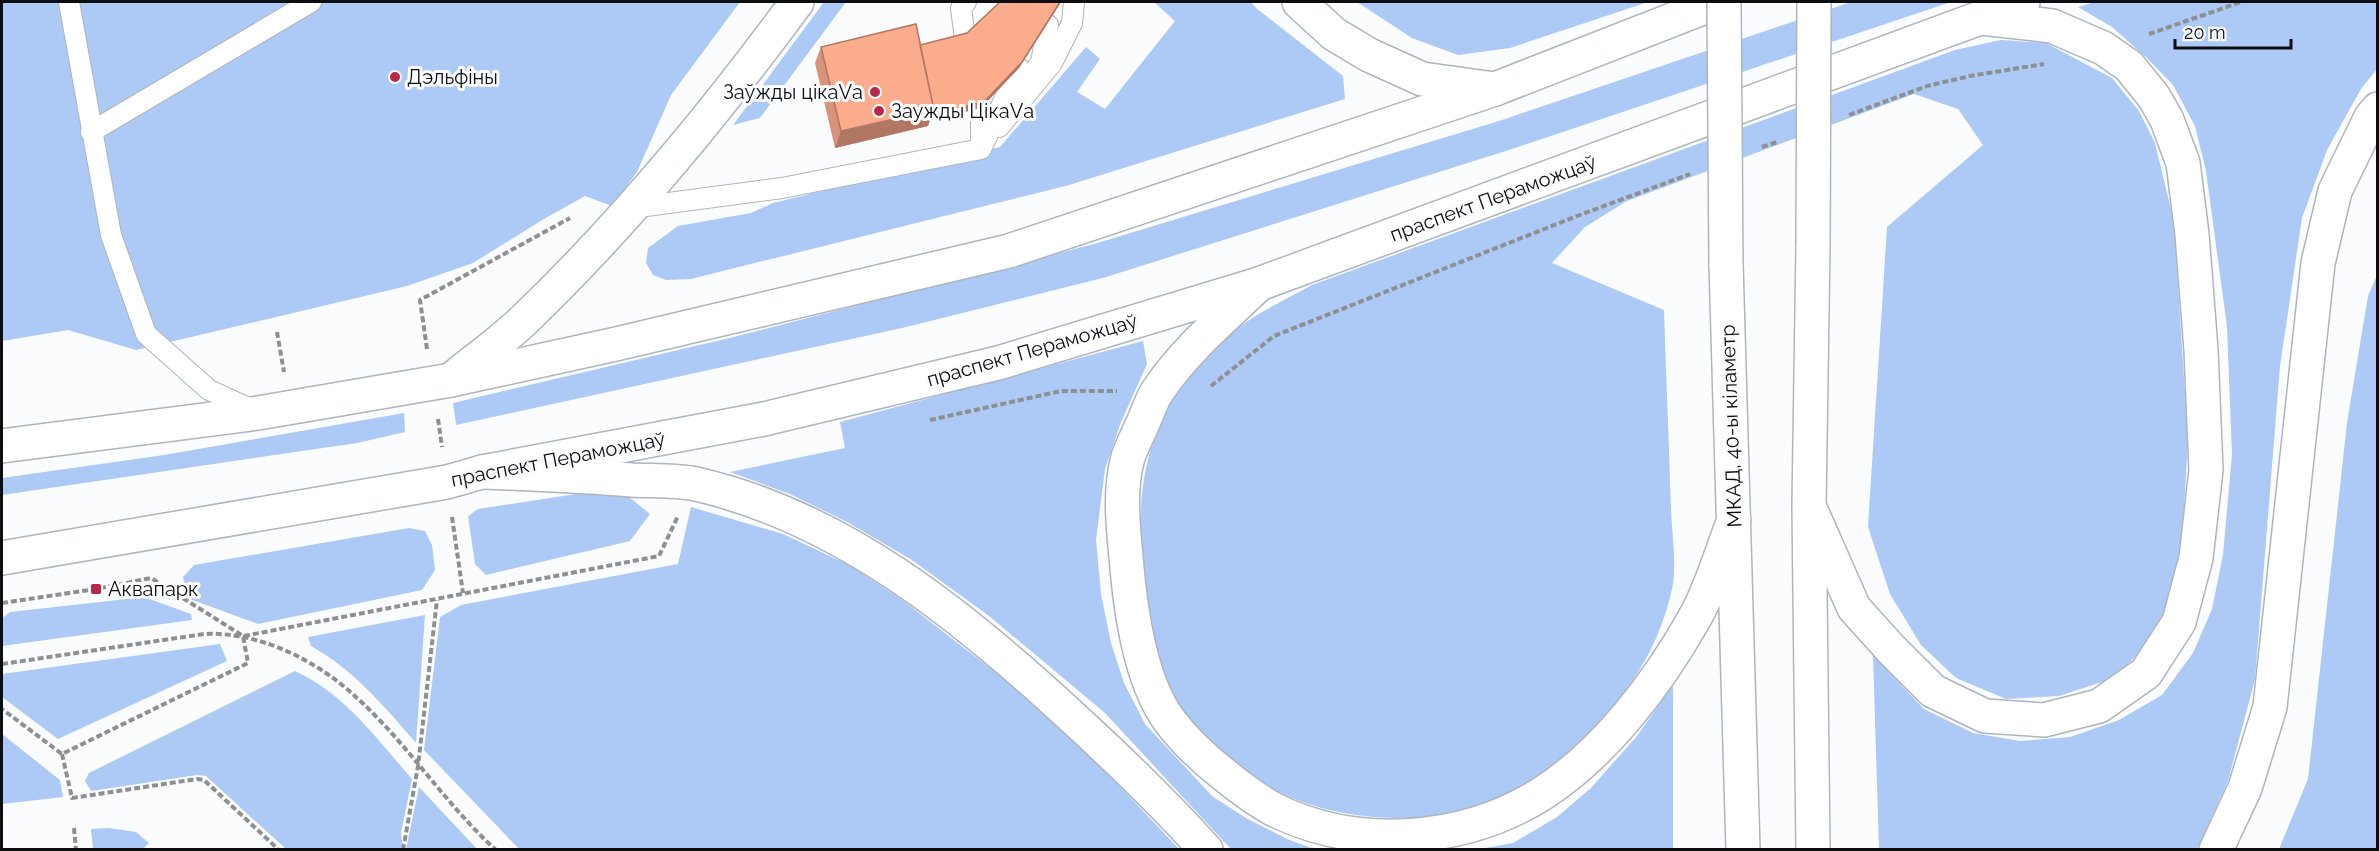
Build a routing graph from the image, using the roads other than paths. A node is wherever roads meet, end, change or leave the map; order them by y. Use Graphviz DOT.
graph roads {
  1 [pos="69,2"];
  2 [pos="311,2"];
  3 [pos="797,2"];
  4 [pos="966,2"];
  5 [pos="1074,2"];
  6 [pos="1299,2"];
  7 [pos="1718,2"];
  8 [pos="1724,2"];
  9 [pos="1814,2"];
  10 [pos="2023,2"];
  11 [pos="1982,18"];
  12 [pos="1048,25"];
  13 [pos="965,39"];
  14 [pos="1019,68"];
  15 [pos="1495,89"];
  16 [pos="981,108"];
  17 [pos="2378,109"];
  18 [pos="91,132"];
  19 [pos="981,149"];
  20 [pos="631,208"];
  21 [pos="1259,284"];
  22 [pos="451,380"];
  23 [pos="258,412"];
  24 [pos="2,446"];
  25 [pos="482,472"];
  26 [pos="1809,506"];
  27 [pos="1734,520"];
  28 [pos="2,558"];
  29 [pos="1206,849"];
  30 [pos="1743,849"];
  31 [pos="1813,849"];
  32 [pos="2217,849"];
  1 -- 18 [label="lane"];
  2 -- 18 [label="lane"];
  3 -- 20 [label="main road"];
  4 -- 13 [label="lane"];
  5 -- 19 [label="lane"];
  6 -- 15 [label="main road"];
  7 -- 15 [label="main road"];
  8 -- 27 [label="main road, МКАД, 40-ы кіламетр, bridge"];
  9 -- 26 [label="main road, bridge"];
  10 -- 11 [label="main road, праспект Пераможцаў"];
  11 -- 21 [label="main road, праспект Пераможцаў"];
  11 -- 26 [label="main road"];
  12 -- 19 [label="lane"];
  14 -- 19 [label="lane"];
  15 -- 22 [label="main road"];
  16 -- 19 [label="lane"];
  17 -- 32 [label="main road"];
  18 -- 23 [label="lane"];
  19 -- 20 [label="lane"];
  20 -- 22 [label="main road"];
  21 -- 25 [label="main road, праспект Пераможцаў"];
  21 -- 27 [label="main road"];
  22 -- 23 [label="main road"];
  23 -- 24 [label="main road"];
  25 -- 28 [label="main road, праспект Пераможцаў"];
  25 -- 29 [label="main road"];
  26 -- 31 [label="main road"];
  27 -- 30 [label="main road, МКАД, 40-ы кіламетр"];
}
